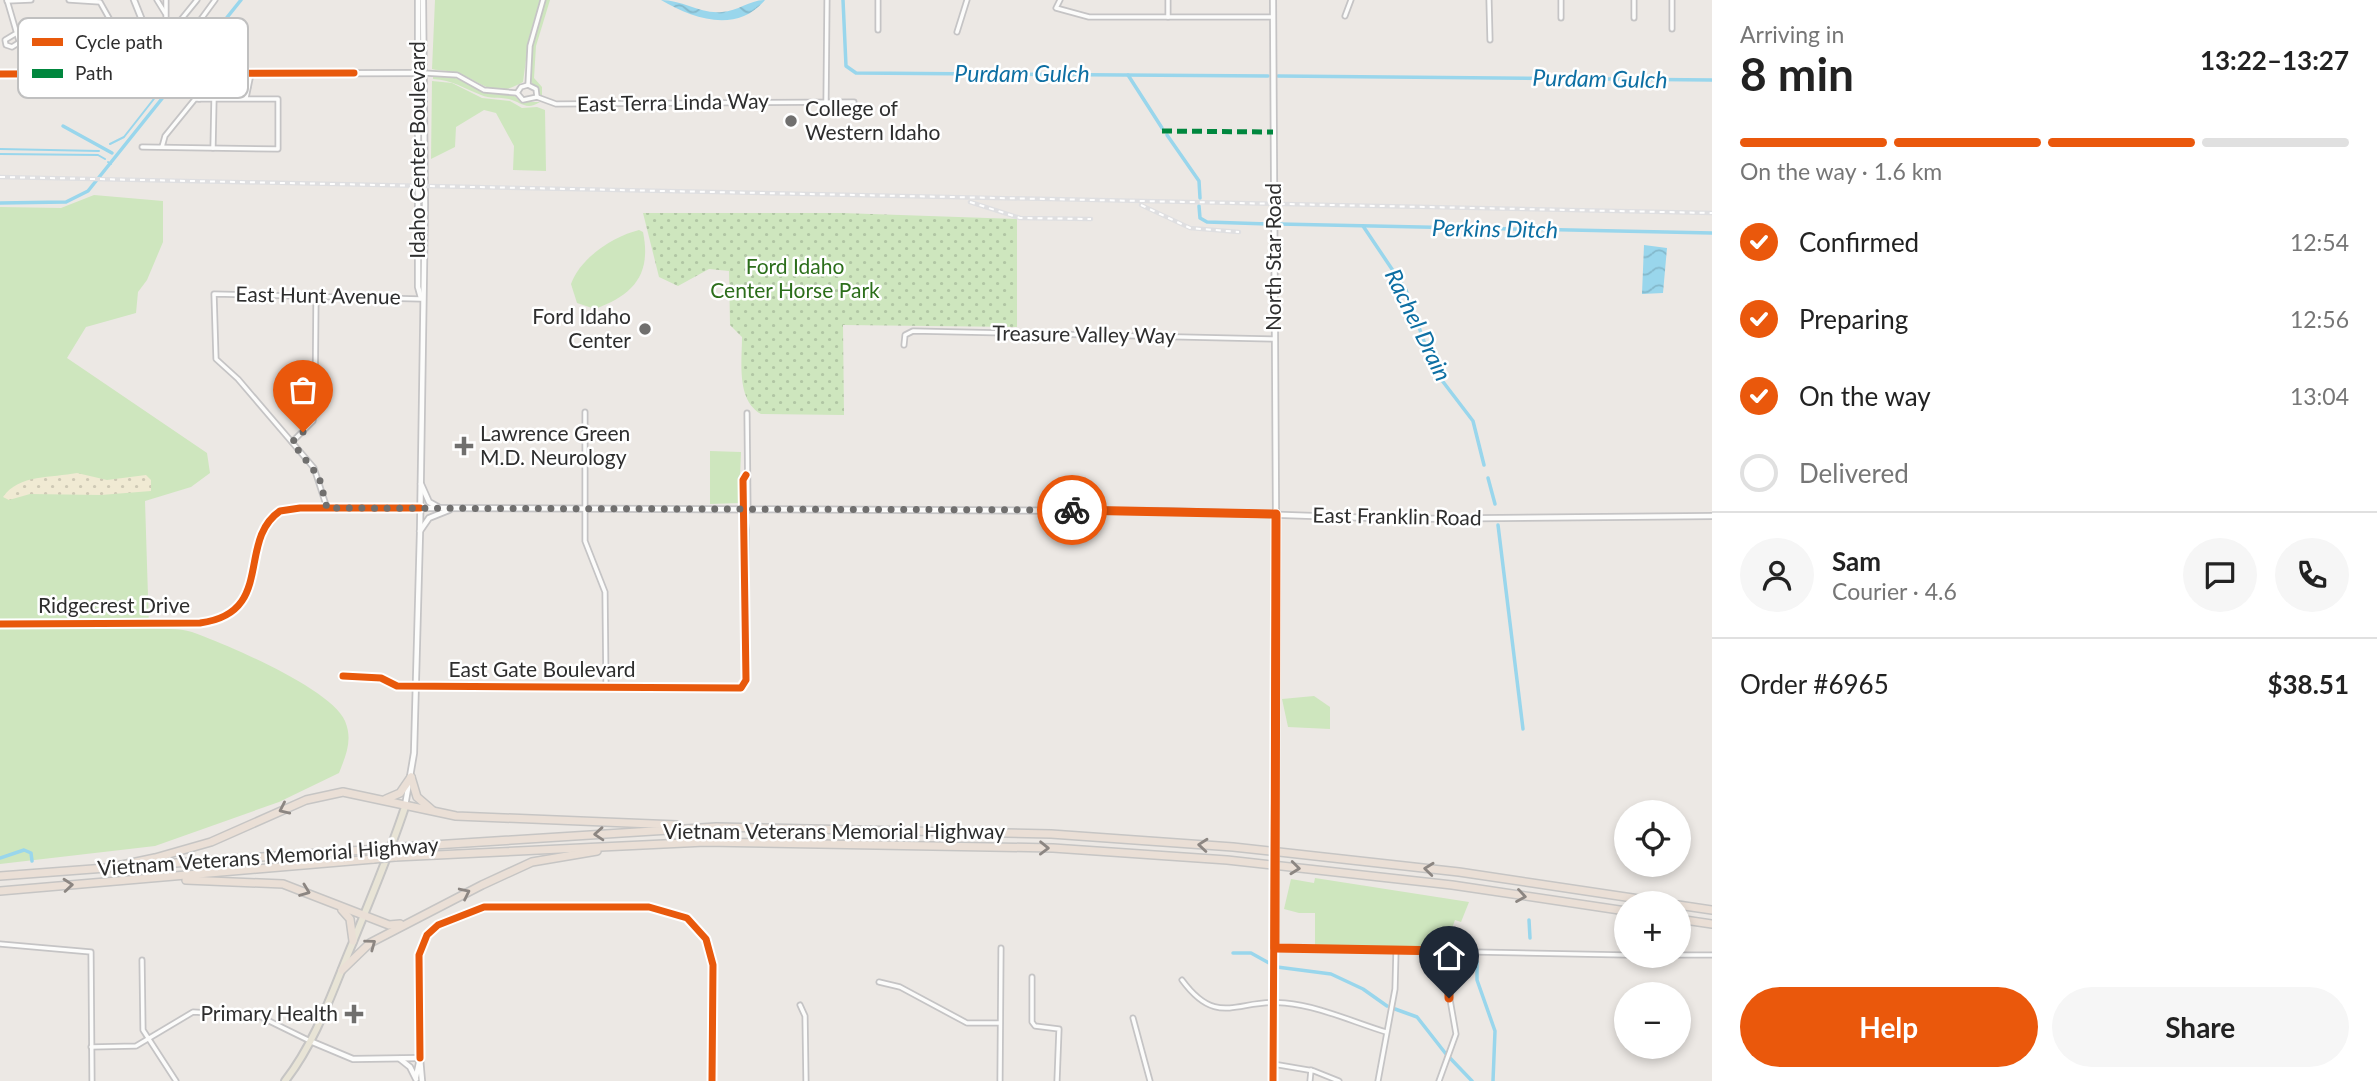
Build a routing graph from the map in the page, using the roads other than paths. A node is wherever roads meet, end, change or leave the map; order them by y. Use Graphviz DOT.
graph roads {
  1 [pos="7,0"];
  2 [pos="31,0"];
  3 [pos="69,0"];
  4 [pos="134,0"];
  5 [pos="158,0"];
  6 [pos="166,0"];
  7 [pos="197,0"];
  8 [pos="215,0"];
  9 [pos="421,0"];
  10 [pos="543,0"];
  11 [pos="827,0"];
  12 [pos="878,0"];
  13 [pos="967,0"];
  14 [pos="1060,0"];
  15 [pos="1168,0"];
  16 [pos="1272,0"];
  17 [pos="1351,0"];
  18 [pos="1489,0"];
  19 [pos="1561,0"];
  20 [pos="1634,0"];
  21 [pos="1672,0"];
  22 [pos="165,13"];
  23 [pos="1345,16"];
  24 [pos="1168,17"];
  25 [pos="1273,17"];
  26 [pos="108,18"];
  27 [pos="141,18"];
  28 [pos="166,18"];
  29 [pos="183,18"];
  30 [pos="201,18"];
  31 [pos="1561,18"];
  32 [pos="1634,18"];
  33 [pos="1672,29"];
  34 [pos="878,30"];
  35 [pos="957,32"];
  36 [pos="15,34"];
  37 [pos="18,39"];
  38 [pos="1490,40"];
  39 [pos="18,43"];
  40 [pos="248,73"];
  41 [pos="421,73"];
  42 [pos="0,74"];
  43 [pos="18,74"];
  44 [pos="528,85"];
  45 [pos="248,87"];
  46 [pos="517,93"];
  47 [pos="537,97"];
  48 [pos="199,99"];
  49 [pos="214,99"];
  50 [pos="246,99"];
  51 [pos="826,102"];
  52 [pos="854,102"];
  53 [pos="142,147"];
  54 [pos="162,147"];
  55 [pos="213,148"];
  56 [pos="316,297"];
  57 [pos="421,299"];
  58 [pos="1274,338"];
  59 [pos="904,345"];
  60 [pos="585,412"];
  61 [pos="747,413"];
  62 [pos="292,442"];
  63 [pos="420,480"];
  64 [pos="327,508"];
  65 [pos="420,508"];
  66 [pos="442,509"];
  67 [pos="451,509"];
  68 [pos="584,509"];
  69 [pos="745,510"];
  70 [pos="1276,514"];
  71 [pos="1712,516"];
  72 [pos="420,532"];
  73 [pos="0,624"];
  74 [pos="343,676"];
  75 [pos="416,687"];
  76 [pos="606,688"];
  77 [pos="411,777"];
  78 [pos="380,798"];
  79 [pos="405,807"];
  80 [pos="439,814"];
  81 [pos="716,827"];
  82 [pos="632,845"];
  83 [pos="103,869"];
  84 [pos="0,876"];
  85 [pos="140,880"];
  86 [pos="0,891"];
  87 [pos="1614,895"];
  88 [pos="333,903"];
  89 [pos="1691,907"];
  90 [pos="1614,909"];
  91 [pos="1712,910"];
  92 [pos="364,915"];
  93 [pos="1691,921"];
  94 [pos="404,923"];
  95 [pos="1712,924"];
  96 [pos="353,941"];
  97 [pos="0,944"];
  98 [pos="1001,948"];
  99 [pos="1275,948"];
  100 [pos="1396,950"];
  101 [pos="1449,951"];
  102 [pos="1614,955"];
  103 [pos="1691,955"];
  104 [pos="1712,955"];
  105 [pos="142,960"];
  106 [pos="342,970"];
  107 [pos="1032,977"];
  108 [pos="1182,980"];
  109 [pos="879,982"];
  110 [pos="1275,1003"];
  111 [pos="800,1005"];
  112 [pos="1133,1018"];
  113 [pos="1000,1023"];
  114 [pos="1386,1032"];
  115 [pos="147,1039"];
  116 [pos="310,1041"];
  117 [pos="91,1047"];
  118 [pos="400,1058"];
  119 [pos="420,1058"];
  120 [pos="1273,1064"];
  121 [pos="1311,1070"];
  122 [pos="415,1080"];
  123 [pos="92,1081"];
  124 [pos="176,1081"];
  125 [pos="285,1081"];
  126 [pos="422,1081"];
  127 [pos="712,1081"];
  128 [pos="806,1081"];
  129 [pos="1000,1081"];
  130 [pos="1057,1081"];
  131 [pos="1150,1081"];
  132 [pos="1273,1081"];
  133 [pos="1310,1081"];
  134 [pos="1339,1081"];
  135 [pos="1378,1081"];
  136 [pos="1439,1081"];
  1 -- 2 [label="street"];
  1 -- 36 [label="street"];
  3 -- 26 [label="street"];
  4 -- 27 [label="main road"];
  5 -- 22 [label="street"];
  6 -- 22 [label="street"];
  7 -- 29 [label="street"];
  8 -- 30 [label="street"];
  9 -- 41 [label="main road, Idaho Center Boulevard"];
  10 -- 44 [label="street"];
  11 -- 51 [label="street"];
  12 -- 34 [label="street"];
  13 -- 35 [label="street"];
  14 -- 24 [label="street"];
  15 -- 24 [label="street"];
  16 -- 25 [label="main road, North Star Road"];
  17 -- 23 [label="street"];
  18 -- 38 [label="street"];
  19 -- 31 [label="street"];
  20 -- 32 [label="street"];
  21 -- 33 [label="street"];
  22 -- 28 [label="street"];
  24 -- 25 [label="street"];
  25 -- 58 [label="main road, North Star Road"];
  36 -- 37 [label="street"];
  36 -- 39 [label="street"];
  40 -- 41 [label="main road"];
  40 -- 45 [label="street"];
  41 -- 46 [label="street"];
  41 -- 57 [label="main road, Idaho Center Boulevard"];
  42 -- 43 [label="main road"];
  44 -- 46 [label="street"];
  44 -- 47 [label="street"];
  46 -- 47 [label="street"];
  47 -- 51 [label="street, East Terra Linda Way"];
  48 -- 49 [label="street"];
  48 -- 54 [label="street"];
  49 -- 50 [label="street"];
  49 -- 55 [label="street"];
  50 -- 55 [label="street"];
  51 -- 52 [label="street, East Terra Linda Way"];
  53 -- 54 [label="street"];
  54 -- 55 [label="street"];
  56 -- 57 [label="street, East Hunt Avenue"];
  56 -- 62 [label="street"];
  56 -- 62 [label="street, East Hunt Avenue"];
  57 -- 63 [label="main road, Idaho Center Boulevard"];
  58 -- 59 [label="street, Treasure Valley Way"];
  58 -- 70 [label="main road, North Star Road"];
  60 -- 68 [label="street"];
  61 -- 69 [label="street"];
  62 -- 64 [label="street"];
  63 -- 65 [label="main road, Idaho Center Boulevard"];
  63 -- 66 [label="main road"];
  64 -- 65 [label="street, East Franklin Road"];
  64 -- 73 [label="street, Ridgecrest Drive"];
  65 -- 66 [label="main road, East Franklin Road"];
  65 -- 72 [label="main road, Idaho Center Boulevard"];
  66 -- 67 [label="main road, East Franklin Road"];
  67 -- 68 [label="main road, East Franklin Road"];
  67 -- 72 [label="main road"];
  68 -- 69 [label="main road, East Franklin Road"];
  68 -- 76 [label="street"];
  69 -- 70 [label="main road, East Franklin Road"];
  69 -- 76 [label="main road, East Gate Boulevard"];
  70 -- 71 [label="main road, East Franklin Road"];
  70 -- 99 [label="main road, North Star Road, bridge"];
  72 -- 75 [label="main road, Idaho Center Boulevard"];
  74 -- 75 [label="street, East Gate Boulevard"];
  75 -- 76 [label="main road, East Gate Boulevard"];
  75 -- 77 [label="main road, Idaho Center Boulevard"];
  77 -- 78 [label="highway"];
  77 -- 79 [label="main road, Idaho Center Boulevard"];
  77 -- 80 [label="highway"];
  78 -- 79 [label="highway"];
  78 -- 83 [label="highway, one-way"];
  79 -- 80 [label="highway"];
  79 -- 92 [label="main road"];
  80 -- 81 [label="highway"];
  81 -- 83 [label="highway, Vietnam Veterans Memorial Highway, one-way, bridge"];
  87 -- 81 [label="highway, Vietnam Veterans Memorial Highway, one-way"];
  82 -- 85 [label="highway, Vietnam Veterans Memorial Highway, bridge"];
  82 -- 90 [label="highway, Vietnam Veterans Memorial Highway, one-way"];
  94 -- 82 [label="highway, one-way"];
  83 -- 84 [label="highway, Vietnam Veterans Memorial Highway"];
  86 -- 85 [label="highway, Vietnam Veterans Memorial Highway, one-way"];
  85 -- 88 [label="highway, one-way"];
  88 -- 92 [label="highway"];
  88 -- 96 [label="highway"];
  89 -- 91 [label="highway"];
  92 -- 94 [label="highway"];
  92 -- 96 [label="main road"];
  93 -- 95 [label="highway"];
  106 -- 94 [label="highway, one-way"];
  96 -- 106 [label="main road"];
  97 -- 117 [label="street"];
  98 -- 113 [label="street"];
  99 -- 100 [label="street"];
  99 -- 110 [label="main road, North Star Road"];
  100 -- 101 [label="street"];
  100 -- 114 [label="street"];
  101 -- 102 [label="street"];
  101 -- 136 [label="street"];
  103 -- 104 [label="street"];
  105 -- 115 [label="street"];
  106 -- 116 [label="main road"];
  107 -- 130 [label="street"];
  108 -- 110 [label="street"];
  109 -- 113 [label="street"];
  110 -- 114 [label="street"];
  110 -- 120 [label="main road, North Star Road"];
  111 -- 128 [label="street"];
  112 -- 131 [label="street"];
  113 -- 129 [label="street"];
  114 -- 135 [label="street"];
  115 -- 116 [label="street"];
  115 -- 117 [label="street"];
  115 -- 124 [label="street"];
  116 -- 118 [label="main road"];
  116 -- 125 [label="main road"];
  117 -- 123 [label="street"];
  118 -- 119 [label="main road"];
  118 -- 122 [label="main road"];
  119 -- 122 [label="main road"];
  119 -- 126 [label="main road"];
  119 -- 127 [label="street"];
  120 -- 121 [label="street"];
  120 -- 132 [label="main road, North Star Road"];
  121 -- 133 [label="street"];
  121 -- 134 [label="street"];
}
